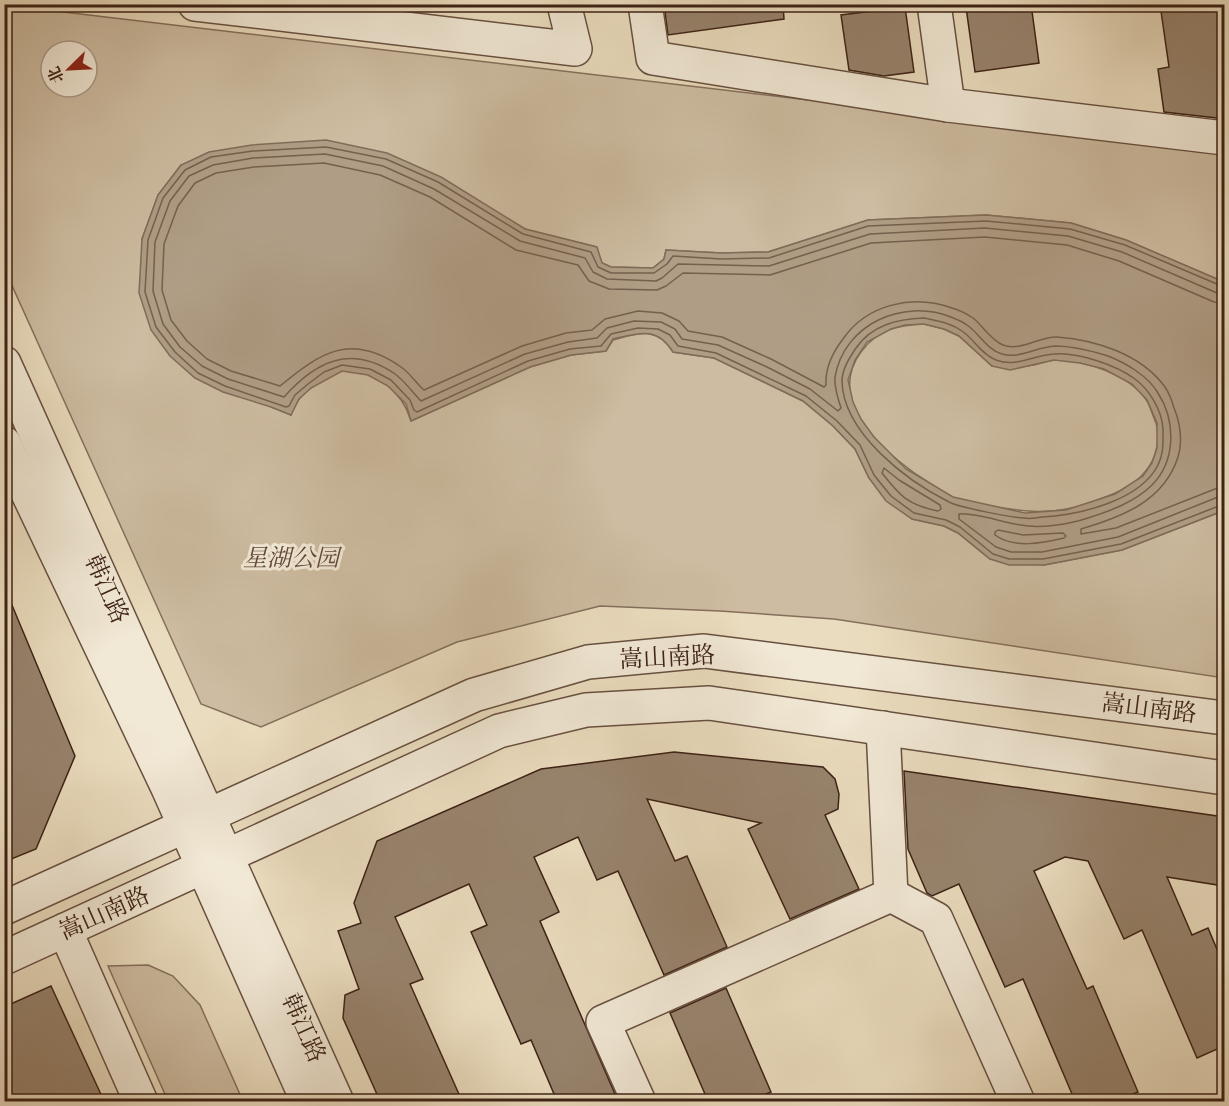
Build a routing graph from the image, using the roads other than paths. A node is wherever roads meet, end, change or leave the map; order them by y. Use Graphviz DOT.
graph roads {
  1 [pos="195,4"];
  2 [pos="564,4"];
  3 [pos="645,4"];
  4 [pos="934,4"];
  5 [pos="948,105"];
  6 [pos="1224,138"];
  7 [pos="4,363"];
  8 [pos="4,443"];
  9 [pos="1224,718"];
  10 [pos="883,728"];
  11 [pos="1224,778"];
  12 [pos="197,821"];
  13 [pos="215,862"];
  14 [pos="891,895"];
  15 [pos="4,908"];
  16 [pos="65,930"];
  17 [pos="4,958"];
  18 [pos="141,1101"];
  19 [pos="309,1101"];
  20 [pos="337,1101"];
  21 [pos="639,1101"];
  22 [pos="1018,1101"];
  1 -- 2 [label="street"];
  3 -- 5 [label="street"];
  4 -- 5 [label="street"];
  5 -- 6 [label="street"];
  7 -- 12 [label="street, 韩江路"];
  8 -- 12 [label="street, 韩江路"];
  9 -- 12 [label="street, 嵩山南路"];
  10 -- 11 [label="street, 嵩山南路"];
  10 -- 13 [label="street, 嵩山南路"];
  10 -- 14 [label="street"];
  12 -- 13 [label="street, 韩江路"];
  12 -- 15 [label="street"];
  13 -- 16 [label="street, 嵩山南路"];
  13 -- 19 [label="street, 韩江路"];
  13 -- 20 [label="street, 韩江路"];
  14 -- 21 [label="street"];
  14 -- 22 [label="street"];
  16 -- 17 [label="street, 嵩山南路"];
  16 -- 18 [label="street"];
}
